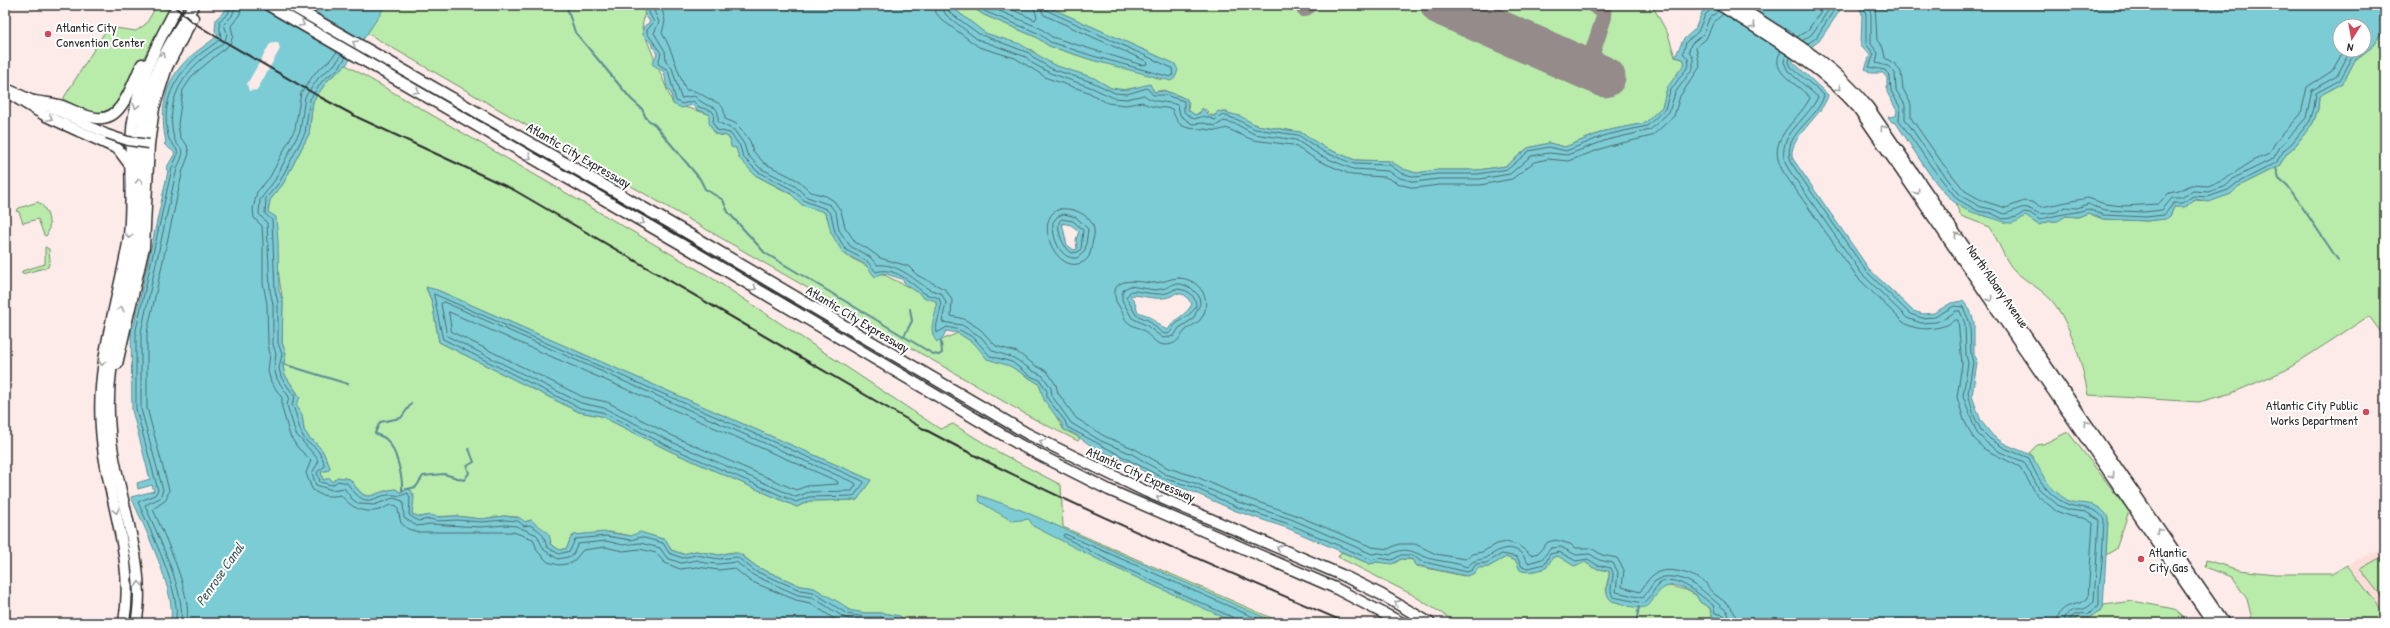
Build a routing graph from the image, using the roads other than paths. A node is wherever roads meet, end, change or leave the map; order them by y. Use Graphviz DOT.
graph roads {
  1 [pos="178,5"];
  2 [pos="194,5"];
  3 [pos="200,5"];
  4 [pos="268,5"];
  5 [pos="290,5"];
  6 [pos="1720,5"];
  7 [pos="1736,5"];
  8 [pos="171,18"];
  9 [pos="1812,59"];
  10 [pos="5,87"];
  11 [pos="5,91"];
  12 [pos="35,101"];
  13 [pos="149,144"];
  14 [pos="130,165"];
  15 [pos="110,431"];
  16 [pos="124,622"];
  17 [pos="136,623"];
  18 [pos="1402,623"];
  19 [pos="1430,623"];
  20 [pos="2213,623"];
  21 [pos="2224,623"];
  1 -- 8 [label="highway"];
  15 -- 2 [label="highway, one-way"];
  3 -- 13 [label="highway"];
  4 -- 18 [label="highway, Atlantic City Expressway, one-way"];
  19 -- 5 [label="highway, Atlantic City Expressway, one-way"];
  6 -- 9 [label="highway, North Albany Avenue, one-way"];
  7 -- 9 [label="highway, North Albany Avenue"];
  8 -- 12 [label="highway"];
  8 -- 14 [label="highway, one-way"];
  9 -- 20 [label="highway, North Albany Avenue, one-way"];
  21 -- 9 [label="highway, North Albany Avenue, one-way"];
  10 -- 12 [label="street"];
  11 -- 14 [label="highway, one-way"];
  12 -- 13 [label="street, bridge"];
  13 -- 15 [label="highway"];
  14 -- 16 [label="highway, one-way"];
  17 -- 15 [label="highway, one-way"];
}
